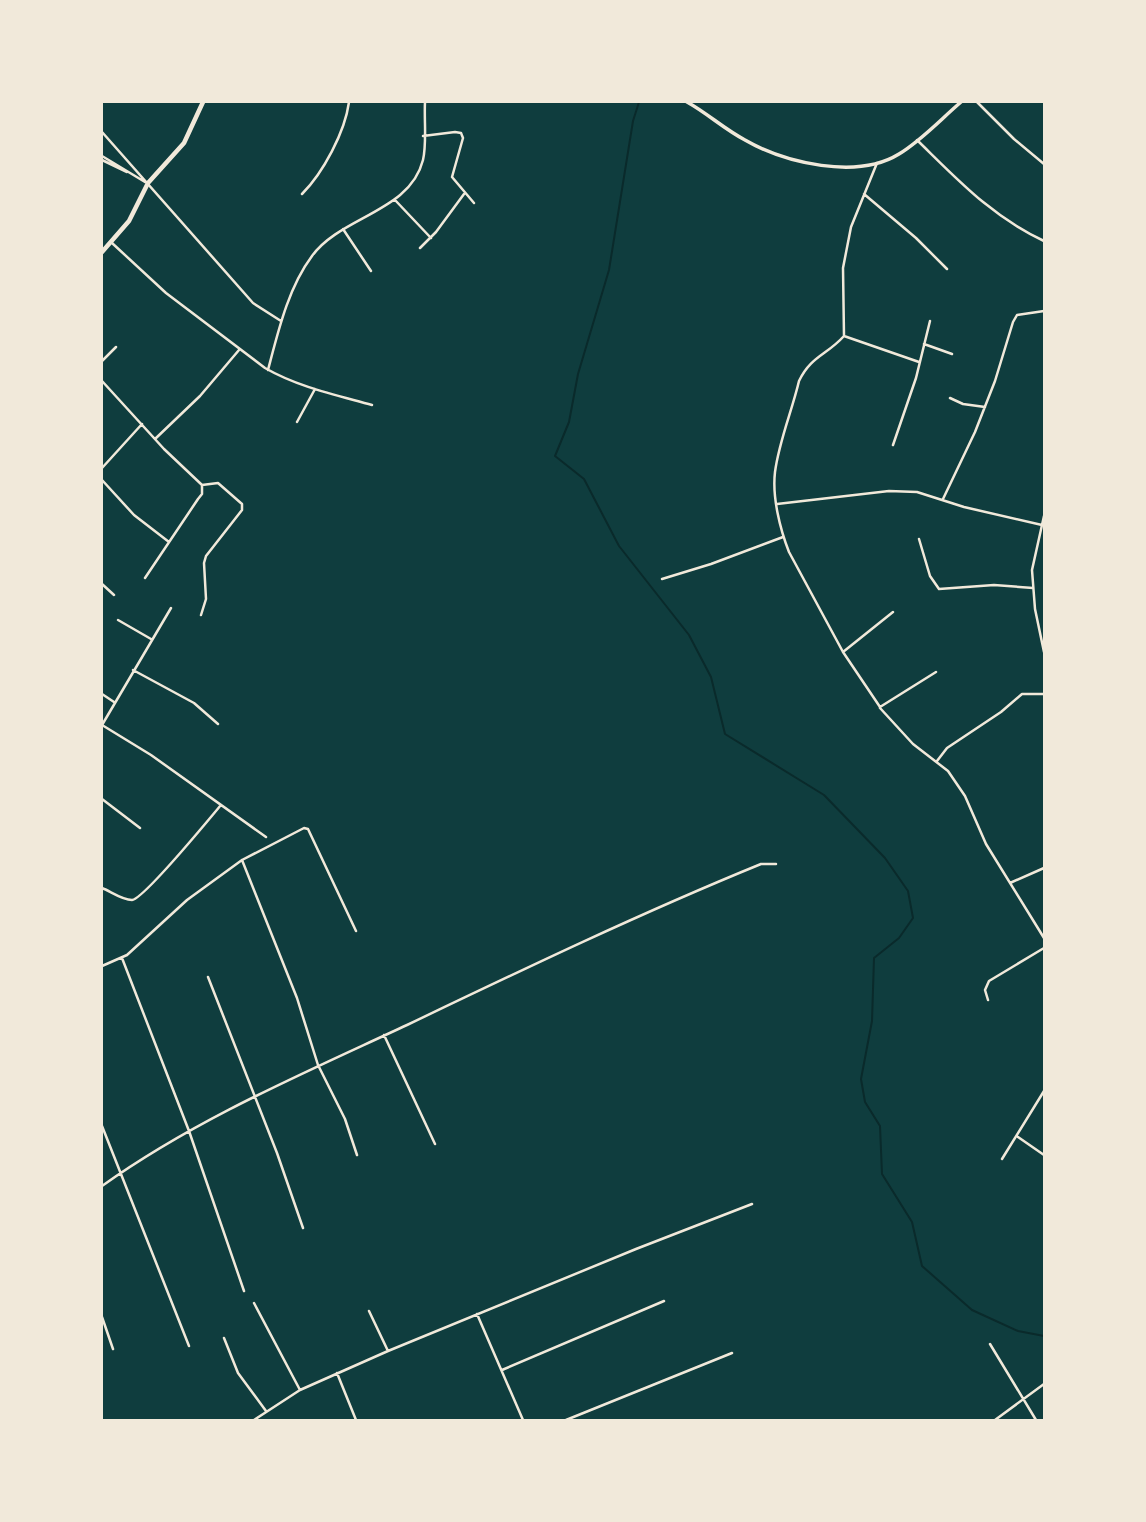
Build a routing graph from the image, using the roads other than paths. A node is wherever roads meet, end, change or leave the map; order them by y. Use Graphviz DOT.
graph roads {
  1 [pos="203,102"];
  2 [pos="349,102"];
  3 [pos="425,102"];
  4 [pos="687,102"];
  5 [pos="961,102"];
  6 [pos="977,102"];
  7 [pos="102,132"];
  8 [pos="423,136"];
  9 [pos="917,140"];
  10 [pos="102,159"];
  11 [pos="877,163"];
  12 [pos="1045,164"];
  13 [pos="148,183"];
  14 [pos="465,192"];
  15 [pos="302,194"];
  16 [pos="864,194"];
  17 [pos="395,199"];
  18 [pos="474,203"];
  19 [pos="343,229"];
  20 [pos="432,238"];
  21 [pos="1045,241"];
  22 [pos="111,242"];
  23 [pos="420,248"];
  24 [pos="102,252"];
  25 [pos="947,269"];
  26 [pos="372,271"];
  27 [pos="1045,311"];
  28 [pos="281,321"];
  29 [pos="930,321"];
  30 [pos="844,336"];
  31 [pos="924,345"];
  32 [pos="116,347"];
  33 [pos="239,350"];
  34 [pos="953,354"];
  35 [pos="102,361"];
  36 [pos="919,362"];
  37 [pos="268,370"];
  38 [pos="102,381"];
  39 [pos="315,389"];
  40 [pos="950,398"];
  41 [pos="372,405"];
  42 [pos="985,407"];
  43 [pos="297,422"];
  44 [pos="142,424"];
  45 [pos="155,439"];
  46 [pos="893,445"];
  47 [pos="102,468"];
  48 [pos="102,480"];
  49 [pos="202,485"];
  50 [pos="943,499"];
  51 [pos="777,504"];
  52 [pos="1045,516"];
  53 [pos="1042,525"];
  54 [pos="783,537"];
  55 [pos="919,539"];
  56 [pos="169,542"];
  57 [pos="145,578"];
  58 [pos="662,579"];
  59 [pos="102,584"];
  60 [pos="1033,588"];
  61 [pos="114,594"];
  62 [pos="171,608"];
  63 [pos="893,612"];
  64 [pos="201,615"];
  65 [pos="118,620"];
  66 [pos="151,639"];
  67 [pos="843,652"];
  68 [pos="1045,652"];
  69 [pos="133,670"];
  70 [pos="936,672"];
  71 [pos="102,694"];
  72 [pos="1045,694"];
  73 [pos="114,702"];
  74 [pos="880,707"];
  75 [pos="218,724"];
  76 [pos="102,725"];
  77 [pos="937,761"];
  78 [pos="102,799"];
  79 [pos="221,805"];
  80 [pos="140,828"];
  81 [pos="266,837"];
  82 [pos="242,860"];
  83 [pos="776,864"];
  84 [pos="1045,868"];
  85 [pos="1010,883"];
  86 [pos="102,888"];
  87 [pos="356,931"];
  88 [pos="1045,939"];
  89 [pos="1045,948"];
  90 [pos="122,958"];
  91 [pos="102,966"];
  92 [pos="208,977"];
  93 [pos="988,1000"];
  94 [pos="384,1035"];
  95 [pos="318,1065"];
  96 [pos="1045,1091"];
  97 [pos="255,1096"];
  98 [pos="102,1126"];
  99 [pos="189,1131"];
  100 [pos="1017,1136"];
  101 [pos="435,1144"];
  102 [pos="1045,1155"];
  103 [pos="357,1156"];
  104 [pos="1002,1159"];
  105 [pos="121,1172"];
  106 [pos="102,1186"];
  107 [pos="752,1204"];
  108 [pos="303,1228"];
  109 [pos="244,1291"];
  110 [pos="664,1301"];
  111 [pos="254,1303"];
  112 [pos="369,1311"];
  113 [pos="477,1314"];
  114 [pos="102,1317"];
  115 [pos="224,1338"];
  116 [pos="990,1344"];
  117 [pos="189,1346"];
  118 [pos="113,1349"];
  119 [pos="388,1351"];
  120 [pos="732,1353"];
  121 [pos="502,1370"];
  122 [pos="337,1373"];
  123 [pos="1045,1384"];
  124 [pos="300,1390"];
  125 [pos="1024,1398"];
  126 [pos="266,1411"];
  127 [pos="254,1420"];
  128 [pos="356,1420"];
  129 [pos="523,1420"];
  130 [pos="566,1420"];
  131 [pos="995,1420"];
  132 [pos="1036,1420"];
  1 -- 13 [label="main road"];
  2 -- 15 [label="street"];
  3 -- 8 [label="street"];
  4 -- 11 [label="street"];
  5 -- 9 [label="street"];
  6 -- 12 [label="street"];
  7 -- 13 [label="street"];
  8 -- 14 [label="street"];
  8 -- 17 [label="street"];
  9 -- 11 [label="street"];
  9 -- 21 [label="street"];
  10 -- 13 [label="street"];
  11 -- 16 [label="street"];
  13 -- 22 [label="main road"];
  13 -- 28 [label="street"];
  14 -- 18 [label="street"];
  14 -- 20 [label="street"];
  16 -- 25 [label="street"];
  16 -- 30 [label="street"];
  17 -- 19 [label="street"];
  17 -- 20 [label="street"];
  19 -- 26 [label="street"];
  19 -- 28 [label="street"];
  20 -- 23 [label="street"];
  22 -- 24 [label="main road"];
  22 -- 33 [label="street"];
  27 -- 42 [label="street"];
  28 -- 37 [label="street"];
  29 -- 31 [label="street"];
  30 -- 36 [label="street"];
  30 -- 51 [label="street"];
  31 -- 34 [label="street"];
  31 -- 36 [label="street"];
  32 -- 35 [label="street"];
  33 -- 37 [label="street"];
  33 -- 45 [label="street"];
  36 -- 46 [label="street"];
  37 -- 39 [label="street"];
  38 -- 44 [label="street"];
  39 -- 41 [label="street"];
  39 -- 43 [label="street"];
  40 -- 42 [label="street"];
  42 -- 50 [label="street"];
  44 -- 45 [label="street"];
  44 -- 47 [label="street"];
  45 -- 49 [label="street"];
  48 -- 56 [label="street"];
  49 -- 56 [label="street"];
  49 -- 64 [label="street"];
  50 -- 51 [label="street"];
  50 -- 53 [label="street"];
  51 -- 54 [label="street"];
  52 -- 53 [label="street"];
  53 -- 60 [label="street"];
  54 -- 58 [label="street"];
  54 -- 67 [label="street"];
  55 -- 60 [label="street"];
  56 -- 57 [label="street"];
  59 -- 61 [label="street"];
  60 -- 68 [label="street"];
  62 -- 66 [label="street"];
  63 -- 67 [label="street"];
  65 -- 66 [label="street"];
  66 -- 69 [label="street"];
  67 -- 74 [label="street"];
  69 -- 73 [label="street"];
  69 -- 75 [label="street"];
  70 -- 74 [label="street"];
  71 -- 73 [label="street"];
  72 -- 77 [label="street"];
  73 -- 76 [label="street"];
  74 -- 77 [label="street"];
  76 -- 79 [label="street"];
  77 -- 85 [label="street"];
  78 -- 80 [label="street"];
  79 -- 81 [label="street"];
  79 -- 86 [label="street"];
  82 -- 87 [label="street"];
  82 -- 90 [label="street"];
  82 -- 95 [label="street"];
  83 -- 94 [label="street"];
  84 -- 85 [label="street"];
  85 -- 88 [label="street"];
  89 -- 93 [label="street"];
  90 -- 91 [label="street"];
  90 -- 99 [label="street"];
  92 -- 97 [label="street"];
  94 -- 95 [label="street"];
  94 -- 101 [label="street"];
  95 -- 97 [label="street"];
  95 -- 103 [label="street"];
  96 -- 100 [label="street"];
  97 -- 99 [label="street"];
  97 -- 108 [label="street"];
  98 -- 105 [label="street"];
  99 -- 105 [label="street"];
  99 -- 109 [label="street"];
  100 -- 102 [label="street"];
  100 -- 104 [label="street"];
  105 -- 106 [label="street"];
  105 -- 117 [label="street"];
  107 -- 113 [label="street"];
  110 -- 121 [label="street"];
  111 -- 124 [label="street"];
  112 -- 119 [label="street"];
  113 -- 119 [label="street"];
  113 -- 121 [label="street"];
  114 -- 118 [label="street"];
  115 -- 126 [label="street"];
  116 -- 125 [label="street"];
  119 -- 122 [label="street"];
  120 -- 130 [label="street"];
  121 -- 129 [label="street"];
  122 -- 124 [label="street"];
  122 -- 128 [label="street"];
  123 -- 125 [label="street"];
  124 -- 126 [label="street"];
  125 -- 131 [label="street"];
  125 -- 132 [label="street"];
  126 -- 127 [label="street"];
}
